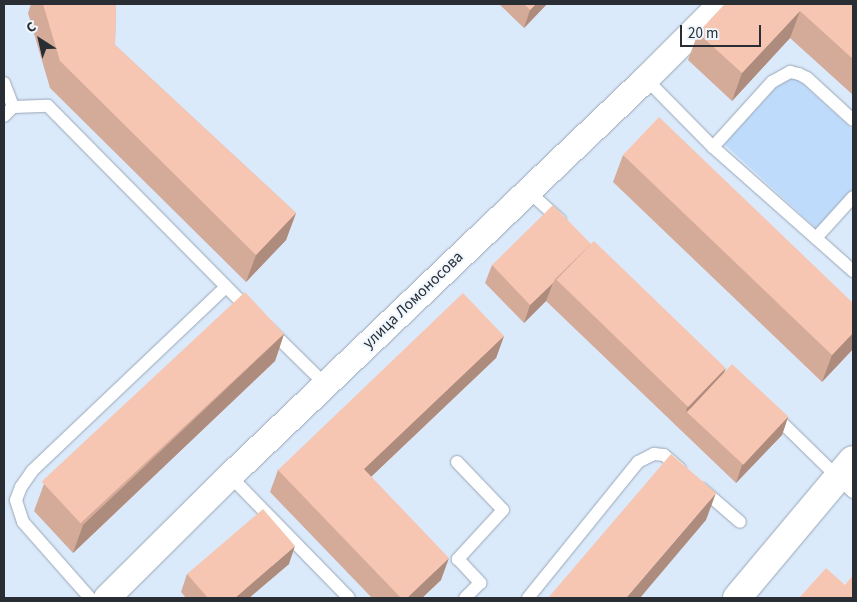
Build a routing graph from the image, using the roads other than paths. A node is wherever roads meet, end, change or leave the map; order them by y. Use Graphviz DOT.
graph roads {
  1 [pos="721,4"];
  2 [pos="646,79"];
  3 [pos="4,83"];
  4 [pos="8,111"];
  5 [pos="853,120"];
  6 [pos="713,147"];
  7 [pos="528,192"];
  8 [pos="853,197"];
  9 [pos="569,229"];
  10 [pos="816,238"];
  11 [pos="853,271"];
  12 [pos="226,287"];
  13 [pos="325,384"];
  14 [pos="760,402"];
  15 [pos="457,462"];
  16 [pos="230,476"];
  17 [pos="848,477"];
  18 [pos="740,522"];
  19 [pos="108,597"];
  20 [pos="349,598"];
  21 [pos="465,598"];
  22 [pos="528,598"];
  23 [pos="737,598"];
  1 -- 2 [label="street, улица Ломоносова"];
  2 -- 6 [label="lane"];
  2 -- 7 [label="street, улица Ломоносова"];
  3 -- 4 [label="lane"];
  4 -- 12 [label="lane"];
  5 -- 6 [label="lane"];
  6 -- 10 [label="lane"];
  7 -- 9 [label="lane"];
  7 -- 13 [label="street, улица Ломоносова"];
  8 -- 10 [label="lane"];
  10 -- 11 [label="lane"];
  12 -- 13 [label="lane"];
  12 -- 19 [label="lane"];
  13 -- 16 [label="street, улица Ломоносова"];
  14 -- 17 [label="lane"];
  15 -- 21 [label="lane"];
  16 -- 19 [label="street, улица Ломоносова"];
  16 -- 20 [label="lane"];
  17 -- 23 [label="street"];
  18 -- 22 [label="lane"];
}
